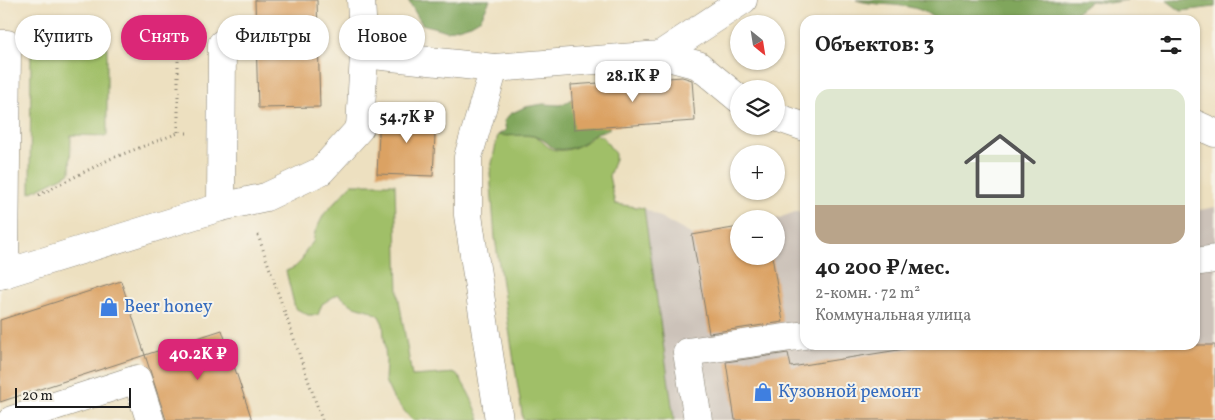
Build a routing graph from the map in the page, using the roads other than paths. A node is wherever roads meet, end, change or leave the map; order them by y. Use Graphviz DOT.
graph roads {
  1 [pos="361,0"];
  2 [pos="743,0"];
  3 [pos="362,15"];
  4 [pos="0,44"];
  5 [pos="660,55"];
  6 [pos="223,60"];
  7 [pos="364,60"];
  8 [pos="420,60"];
  9 [pos="494,68"];
  10 [pos="730,92"];
  11 [pos="785,121"];
  12 [pos="800,125"];
  13 [pos="1200,126"];
  14 [pos="1215,133"];
  15 [pos="234,204"];
  16 [pos="1215,259"];
  17 [pos="1200,261"];
  18 [pos="3,275"];
  19 [pos="800,336"];
  20 [pos="12,420"];
  21 [pos="150,420"];
  22 [pos="499,420"];
  23 [pos="698,420"];
  1 -- 3 [label="street"];
  2 -- 5 [label="street"];
  4 -- 18 [label="street"];
  5 -- 9 [label="street"];
  5 -- 10 [label="street"];
  6 -- 15 [label="street"];
  7 -- 15 [label="street"];
  8 -- 9 [label="street"];
  9 -- 22 [label="street"];
  11 -- 12 [label="street"];
  13 -- 14 [label="street"];
  15 -- 18 [label="street"];
  16 -- 17 [label="street"];
  19 -- 23 [label="street"];
  20 -- 21 [label="street"];
}
